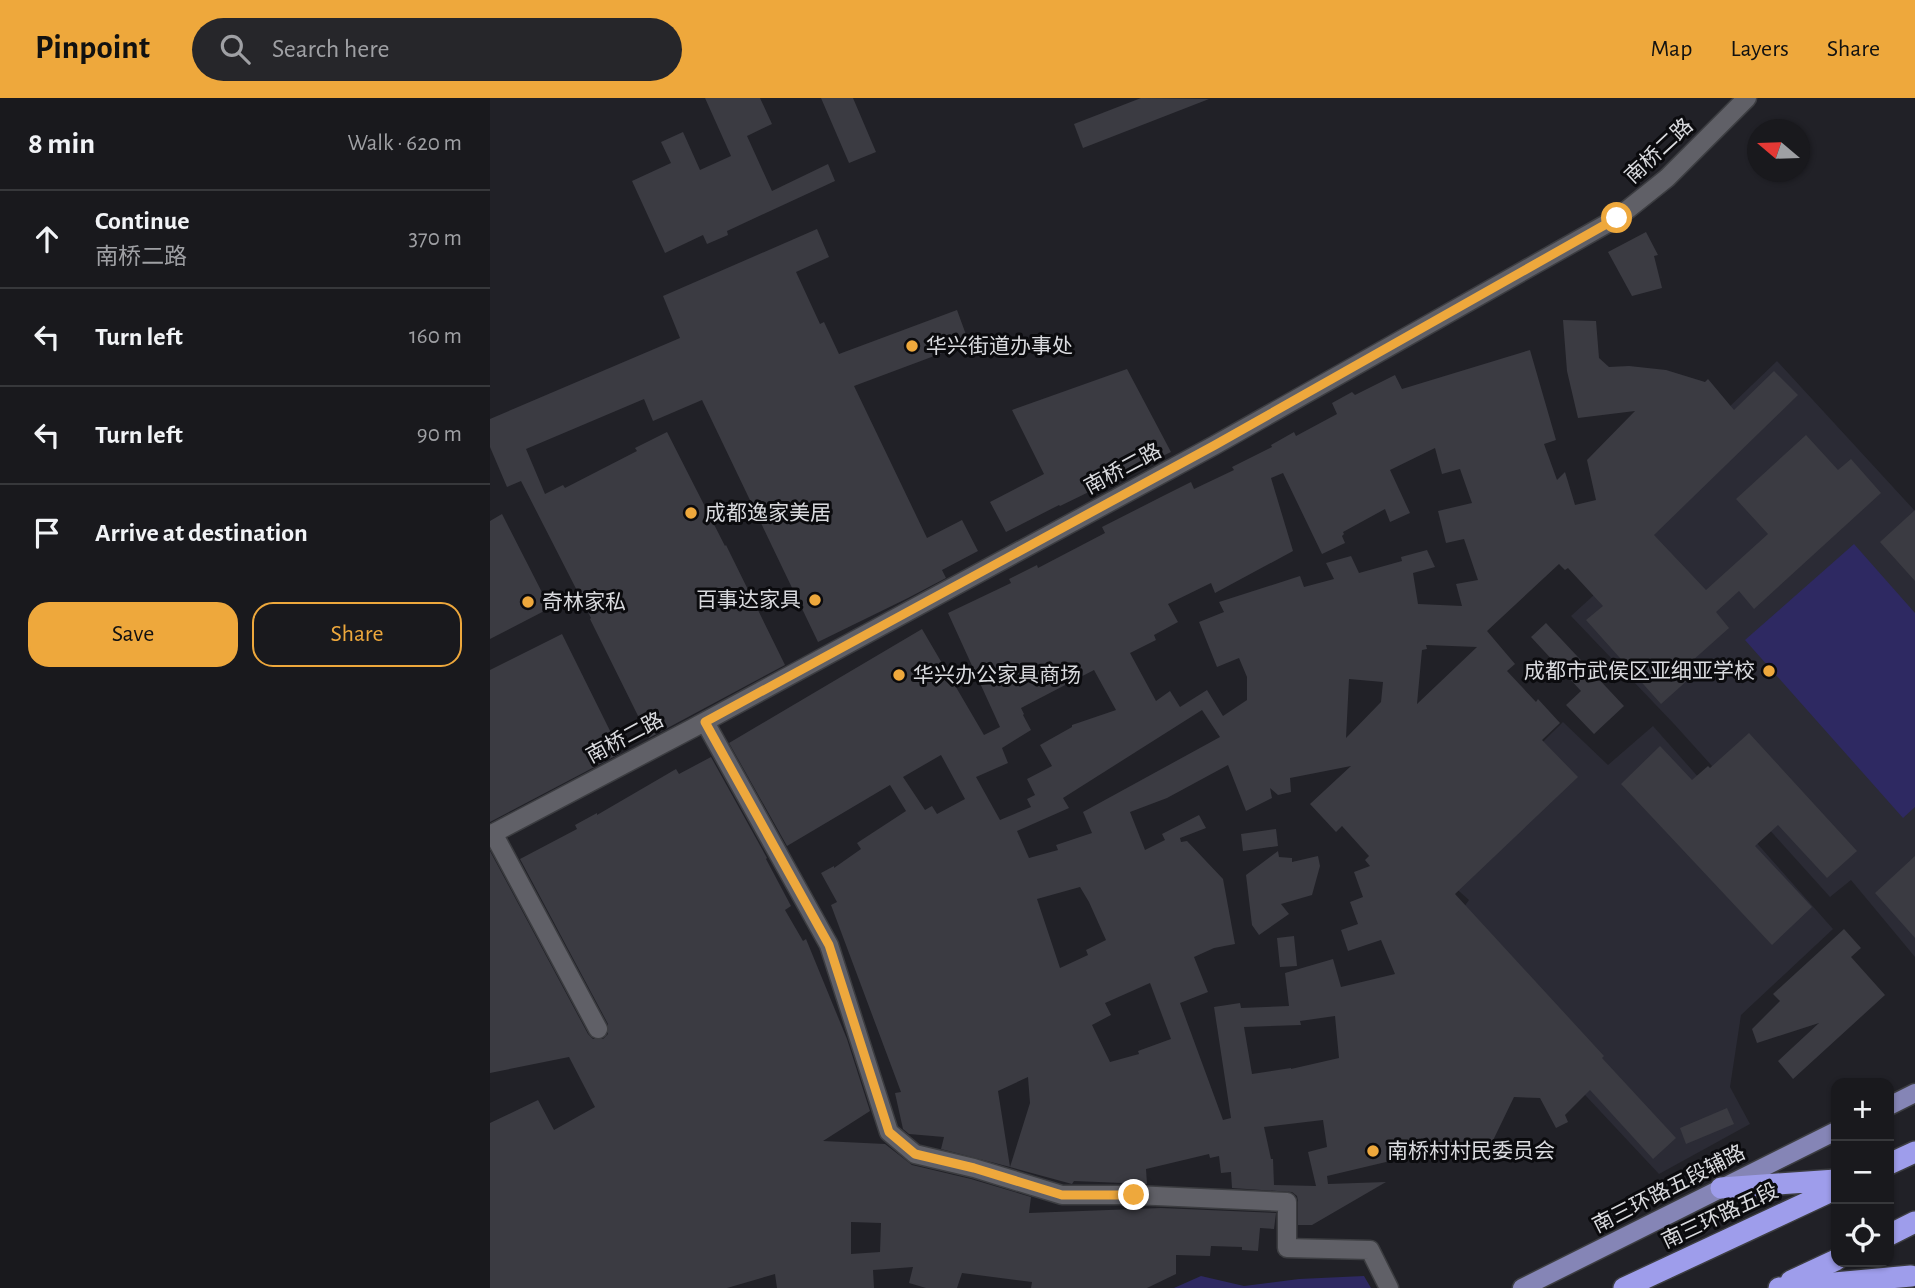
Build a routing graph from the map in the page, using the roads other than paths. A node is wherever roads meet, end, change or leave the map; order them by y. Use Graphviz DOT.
graph roads {
  1 [pos="1747,98"];
  2 [pos="705,722"];
  3 [pos="492,834"];
  4 [pos="598,1029"];
  5 [pos="1915,1093"];
  6 [pos="1894,1104"];
  7 [pos="1831,1133"];
  8 [pos="1915,1152"];
  9 [pos="1894,1162"];
  10 [pos="1831,1180"];
  11 [pos="1721,1188"];
  12 [pos="1831,1191"];
  13 [pos="1915,1222"];
  14 [pos="1894,1232"];
  15 [pos="1831,1262"];
  16 [pos="1913,1275"];
  17 [pos="1389,1288"];
  18 [pos="1522,1288"];
  19 [pos="1624,1288"];
  20 [pos="1778,1288"];
  21 [pos="1886,1288"];
  1 -- 2 [label="street, 南桥二路"];
  2 -- 3 [label="street, 南桥二路"];
  2 -- 17 [label="street"];
  3 -- 4 [label="street"];
  5 -- 6 [label="main road"];
  7 -- 11 [label="main road, 南三环路五段辅路"];
  8 -- 9 [label="highway"];
  10 -- 11 [label="highway"];
  11 -- 18 [label="main road, 南三环路五段辅路"];
  12 -- 19 [label="highway, 南三环路五段"];
  13 -- 14 [label="highway"];
  15 -- 20 [label="highway"];
  16 -- 20 [label="highway"];
  16 -- 21 [label="main road"];
}
